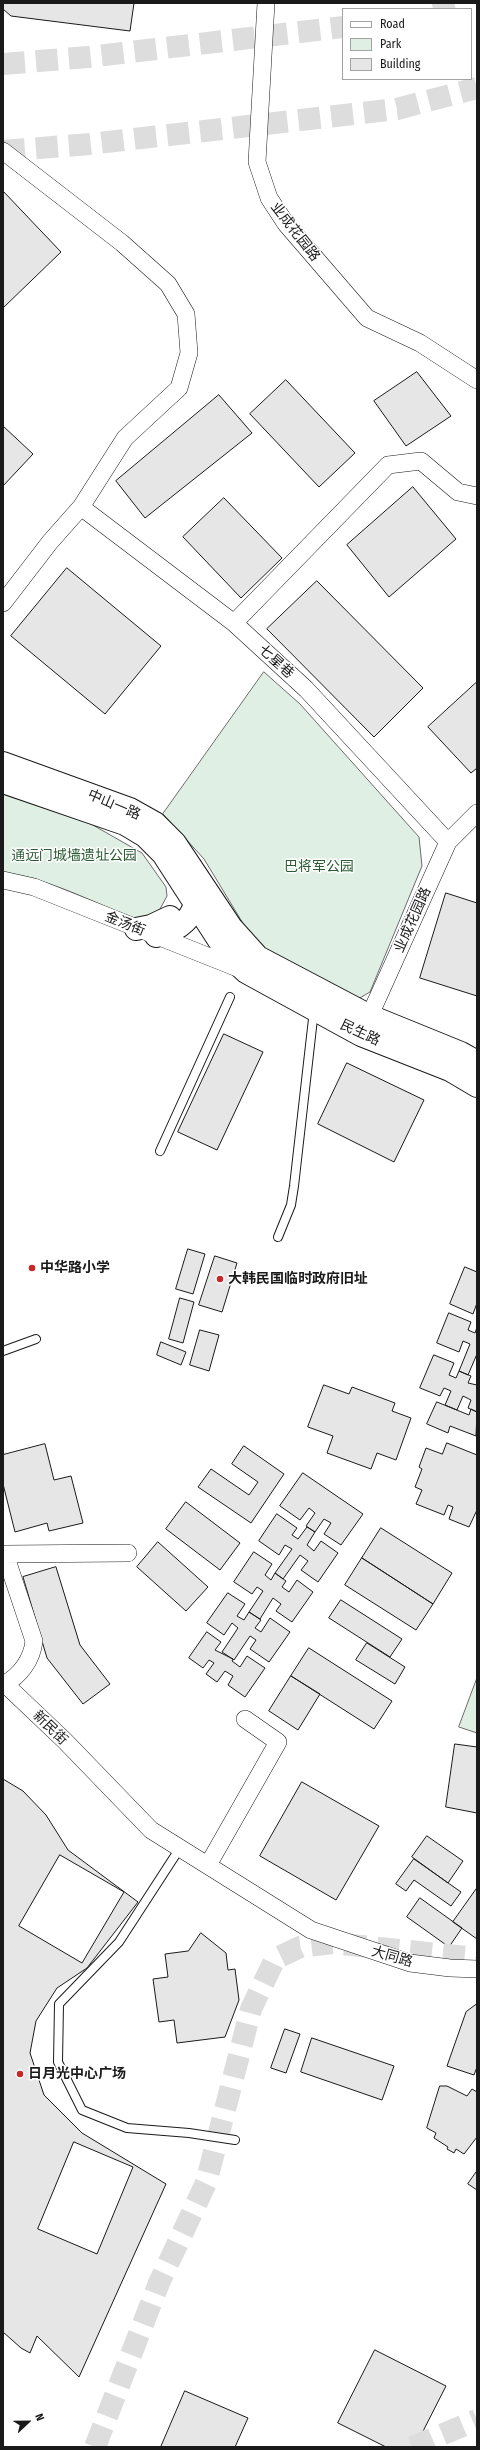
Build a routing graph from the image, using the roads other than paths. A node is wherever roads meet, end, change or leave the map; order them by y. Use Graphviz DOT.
graph roads {
  1 [pos="266,3"];
  2 [pos="3,151"];
  3 [pos="477,380"];
  4 [pos="477,496"];
  5 [pos="81,507"];
  6 [pos="3,603"];
  7 [pos="234,623"];
  8 [pos="3,763"];
  9 [pos="3,782"];
  10 [pos="477,813"];
  11 [pos="448,842"];
  12 [pos="185,872"];
  13 [pos="3,880"];
  14 [pos="195,905"];
  15 [pos="146,932"];
  16 [pos="252,964"];
  17 [pos="230,997"];
  18 [pos="314,1010"];
  19 [pos="365,1026"];
  20 [pos="477,1062"];
  21 [pos="477,1086"];
  22 [pos="160,1151"];
  23 [pos="278,1237"];
  24 [pos="36,1339"];
  25 [pos="3,1351"];
  26 [pos="128,1553"];
  27 [pos="4,1685"];
  28 [pos="245,1719"];
  29 [pos="180,1848"];
  30 [pos="208,1865"];
  31 [pos="311,1930"];
  32 [pos="477,1969"];
  33 [pos="235,2140"];
  1 -- 3 [label="street, 业成花园路"];
  2 -- 5 [label="street"];
  4 -- 7 [label="street"];
  5 -- 6 [label="street"];
  5 -- 7 [label="street, 七星巷"];
  7 -- 11 [label="street, 七星巷"];
  8 -- 12 [label="main road, 中山一路"];
  9 -- 12 [label="main road, 中山一路"];
  10 -- 11 [label="street, 业成花园路"];
  11 -- 19 [label="street, 业成花园路"];
  12 -- 14 [label="main road"];
  12 -- 15 [label="main road"];
  12 -- 16 [label="main road, 中山一路"];
  13 -- 15 [label="street, 金汤街"];
  14 -- 15 [label="main road"];
  14 -- 16 [label="main road"];
  15 -- 16 [label="street, 金汤街"];
  16 -- 18 [label="main road, 民生路"];
  16 -- 19 [label="main road, 民生路"];
  17 -- 22 [label="lane"];
  18 -- 19 [label="main road, 民生路"];
  18 -- 23 [label="lane"];
  19 -- 20 [label="main road, 民生路"];
  19 -- 21 [label="main road, 民生路"];
  24 -- 25 [label="lane"];
  26 -- 27 [label="street, 新民街"];
  27 -- 29 [label="street, 新民街"];
  28 -- 30 [label="street"];
  29 -- 30 [label="street, 新民街"];
  29 -- 33 [label="lane"];
  30 -- 31 [label="street, 新民街"];
  31 -- 32 [label="street, 大同路"];
}
